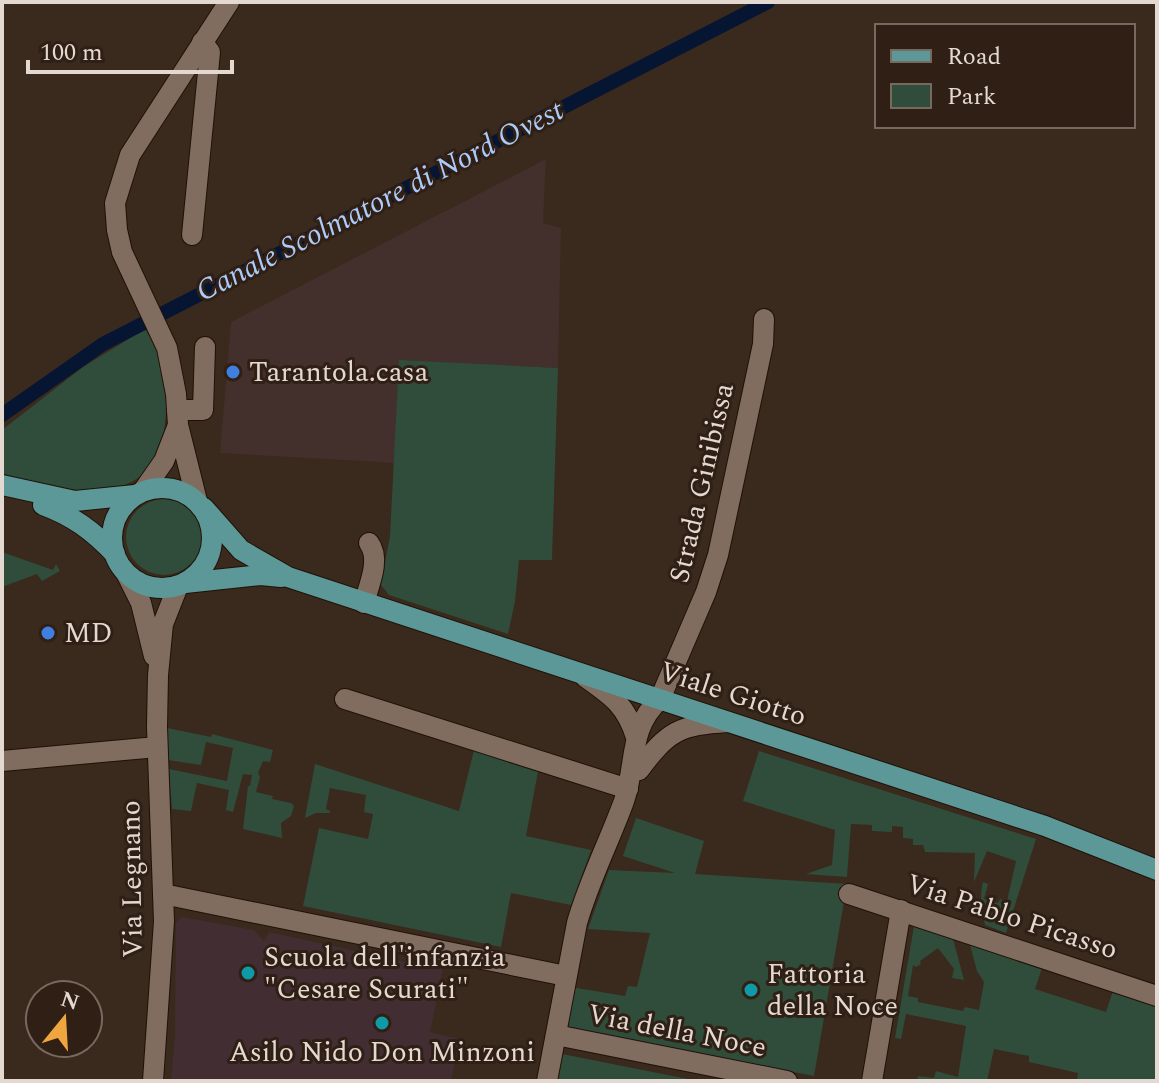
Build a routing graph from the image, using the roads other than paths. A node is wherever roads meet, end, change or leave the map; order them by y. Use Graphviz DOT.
graph roads {
  1 [pos="229,2"];
  2 [pos="202,42"];
  3 [pos="192,235"];
  4 [pos="764,319"];
  5 [pos="205,347"];
  6 [pos="177,417"];
  7 [pos="2,487"];
  8 [pos="139,493"];
  9 [pos="200,504"];
  10 [pos="369,543"];
  11 [pos="115,554"];
  12 [pos="126,573"];
  13 [pos="288,577"];
  14 [pos="181,584"];
  15 [pos="364,603"];
  16 [pos="579,673"];
  17 [pos="158,675"];
  18 [pos="345,699"];
  19 [pos="660,699"];
  20 [pos="730,722"];
  21 [pos="636,737"];
  22 [pos="157,747"];
  23 [pos="2,761"];
  24 [pos="639,770"];
  25 [pos="628,789"];
  26 [pos="1157,870"];
  27 [pos="163,894"];
  28 [pos="849,894"];
  29 [pos="901,910"];
  30 [pos="566,976"];
  31 [pos="1157,996"];
  32 [pos="556,1035"];
  33 [pos="153,1081"];
  34 [pos="547,1081"];
  35 [pos="787,1081"];
  36 [pos="872,1081"];
  1 -- 2 [label="street"];
  2 -- 3 [label="street"];
  2 -- 6 [label="street"];
  4 -- 19 [label="street, Strada Ginibissa"];
  5 -- 6 [label="street"];
  6 -- 8 [label="street"];
  6 -- 9 [label="street"];
  7 -- 8 [label="main road, Viale Giotto"];
  7 -- 11 [label="main road, Viale Giotto"];
  8 -- 9 [label="main road, Viale Giotto"];
  8 -- 11 [label="main road"];
  9 -- 13 [label="main road, Viale Giotto"];
  9 -- 14 [label="main road"];
  10 -- 15 [label="street"];
  11 -- 12 [label="main road, Viale Giotto"];
  12 -- 14 [label="main road, Viale Giotto"];
  12 -- 17 [label="street, Via Legnano"];
  13 -- 14 [label="main road, Viale Giotto"];
  13 -- 15 [label="main road, Viale Giotto"];
  14 -- 17 [label="street, Via Legnano"];
  15 -- 16 [label="main road, Viale Giotto"];
  16 -- 19 [label="main road, Viale Giotto"];
  16 -- 21 [label="street"];
  17 -- 22 [label="street, Via Legnano"];
  18 -- 25 [label="street"];
  19 -- 20 [label="main road, Viale Giotto"];
  19 -- 21 [label="street"];
  19 -- 24 [label="street"];
  20 -- 24 [label="street"];
  20 -- 26 [label="main road, Viale Giotto"];
  21 -- 25 [label="street"];
  22 -- 23 [label="street"];
  22 -- 27 [label="street, Via Legnano"];
  24 -- 25 [label="street"];
  25 -- 30 [label="street"];
  27 -- 30 [label="street"];
  27 -- 33 [label="street, Via Legnano"];
  28 -- 29 [label="street, Via Pablo Picasso"];
  29 -- 31 [label="street, Via Pablo Picasso"];
  29 -- 36 [label="street"];
  30 -- 32 [label="street"];
  32 -- 34 [label="street"];
  32 -- 35 [label="street, Via della Noce"];
}
